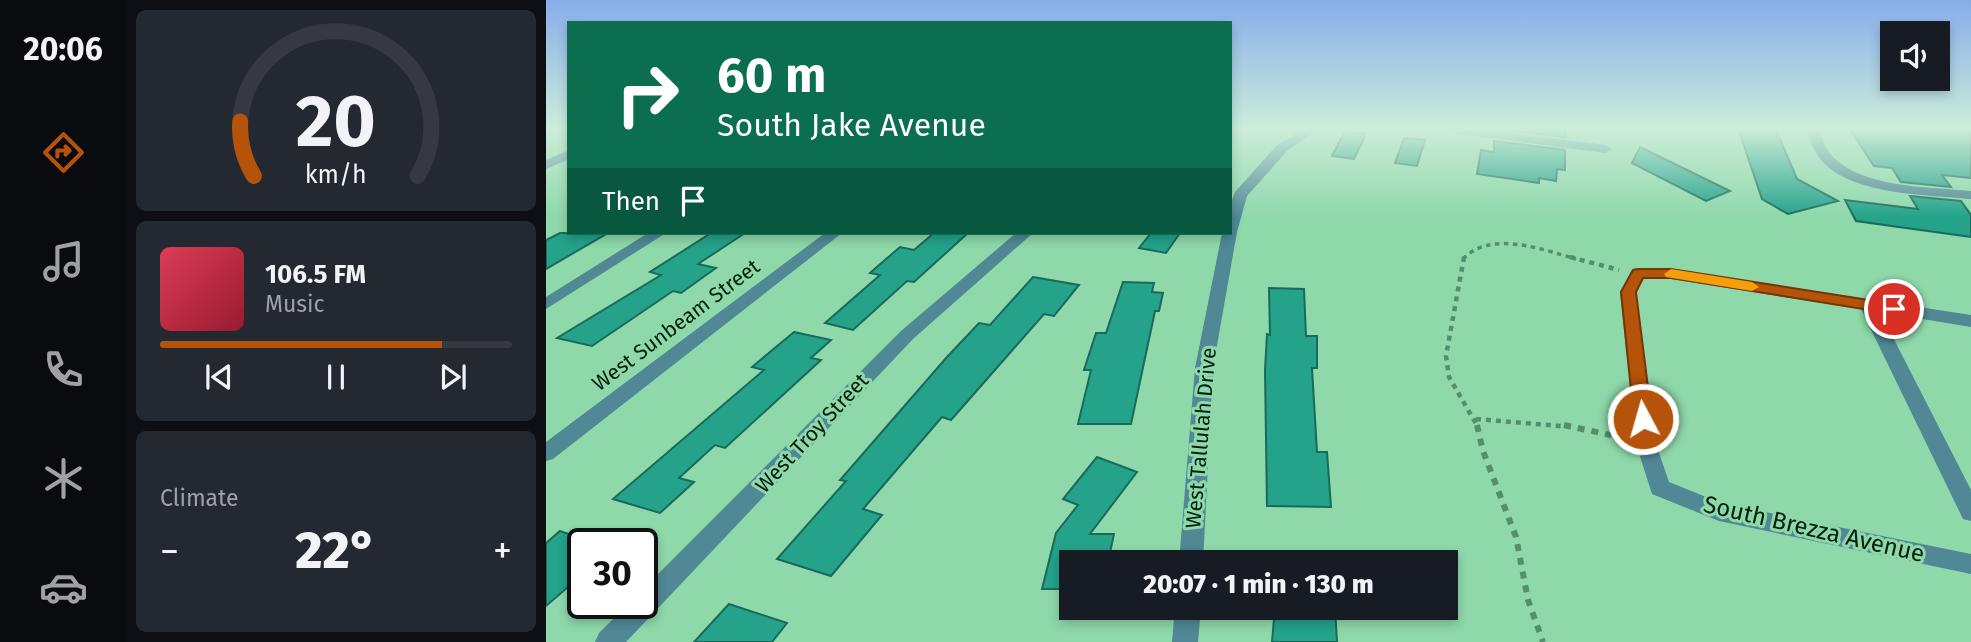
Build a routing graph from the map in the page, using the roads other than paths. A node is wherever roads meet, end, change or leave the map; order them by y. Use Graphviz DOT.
graph roads {
  1 [pos="1273,158"];
  2 [pos="1826,158"];
  3 [pos="1971,195"];
  4 [pos="1233,202"];
  5 [pos="655,235"];
  6 [pos="831,235"];
  7 [pos="1023,235"];
  8 [pos="1230,235"];
  9 [pos="546,304"];
  10 [pos="1868,305"];
  11 [pos="1971,321"];
  12 [pos="546,453"];
  13 [pos="1971,512"];
  14 [pos="1192,550"];
  15 [pos="1971,564"];
  16 [pos="1187,620"];
  17 [pos="608,642"];
  18 [pos="1185,642"];
  1 -- 4 [label="street, West Tallulah Drive"];
  2 -- 3 [label="street"];
  5 -- 9 [label="street"];
  6 -- 12 [label="street, West Sunbeam Street"];
  7 -- 17 [label="street, West Troy Street"];
  8 -- 14 [label="street, West Tallulah Drive"];
  10 -- 11 [label="street"];
  10 -- 13 [label="street"];
  10 -- 15 [label="street, South Brezza Avenue"];
  16 -- 18 [label="street"];
}
